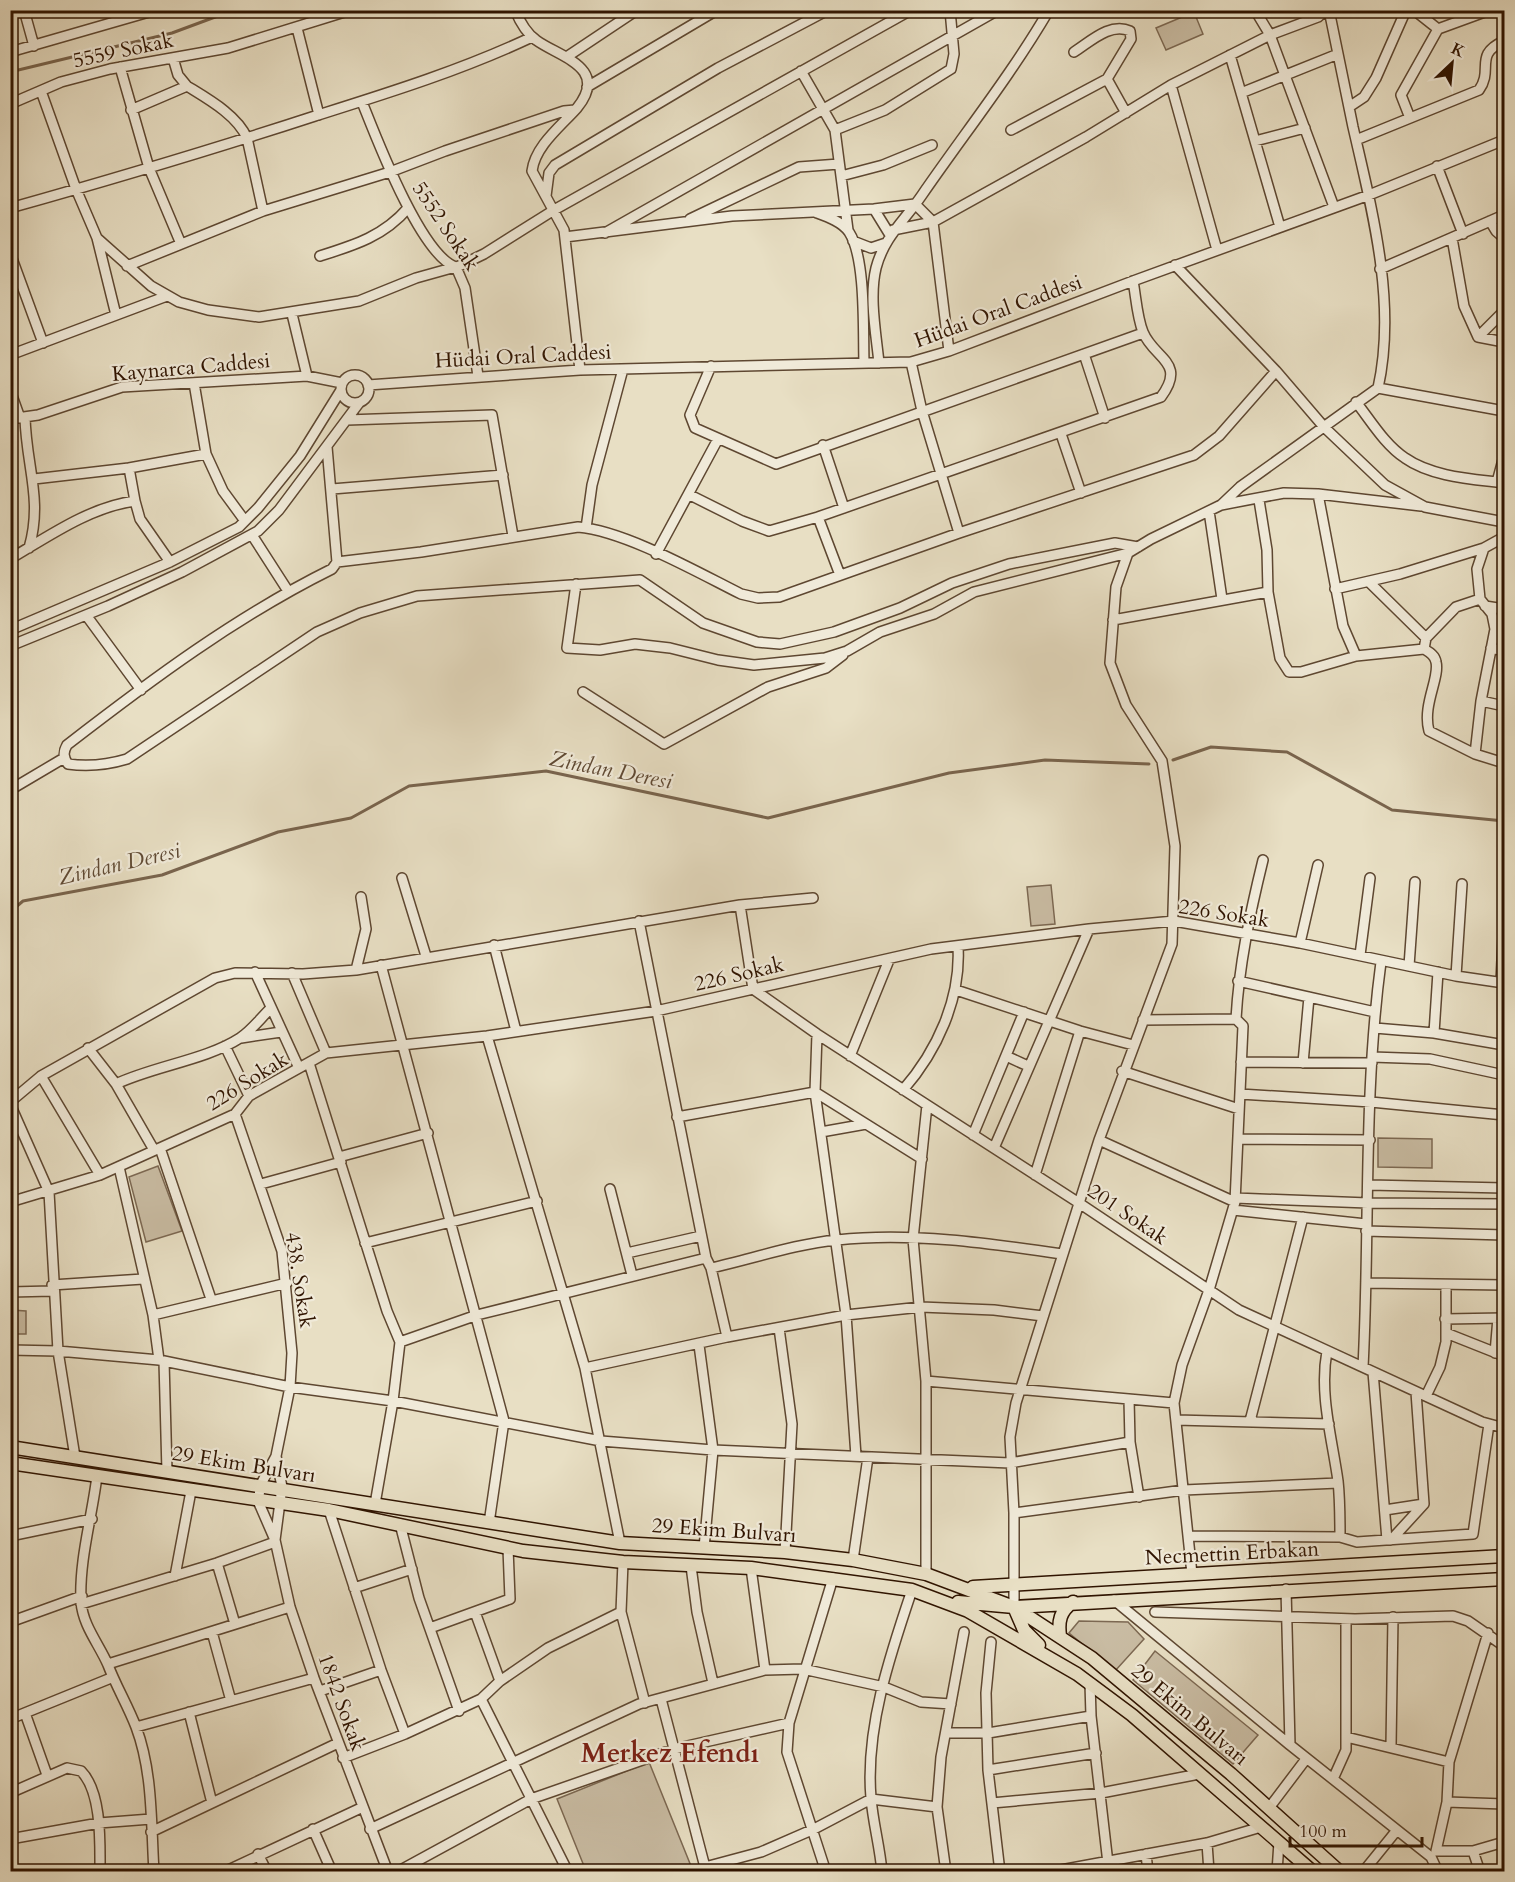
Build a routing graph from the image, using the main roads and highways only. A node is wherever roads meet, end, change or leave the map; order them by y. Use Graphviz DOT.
graph roads {
  1 [pos="10,1446"];
  2 [pos="10,1463"];
  3 [pos="1504,1556"];
  4 [pos="1504,1579"];
  5 [pos="962,1586"];
  6 [pos="928,1596"];
  7 [pos="1073,1602"];
  8 [pos="1014,1607"];
  9 [pos="1060,1636"];
  10 [pos="1058,1662"];
  11 [pos="1313,1872"];
  12 [pos="1340,1872"];
  1 -- 5 [label="main road, 29 Ekim Bulvarı"];
  2 -- 6 [label="main road, 29 Ekim Bulvarı"];
  3 -- 5 [label="main road, Necmettin Erbakan"];
  4 -- 7 [label="main road, Necmettin Erbakan"];
  5 -- 8 [label="main road, 29 Ekim Bulvarı"];
  6 -- 8 [label="main road, Necmettin Erbakan"];
  6 -- 10 [label="main road, 29 Ekim Bulvarı"];
  7 -- 8 [label="main road, Necmettin Erbakan"];
  7 -- 9 [label="main road"];
  8 -- 9 [label="main road, 29 Ekim Bulvarı"];
  8 -- 10 [label="main road"];
  9 -- 12 [label="main road, 29 Ekim Bulvarı"];
  10 -- 11 [label="main road, 29 Ekim Bulvarı"];
}
